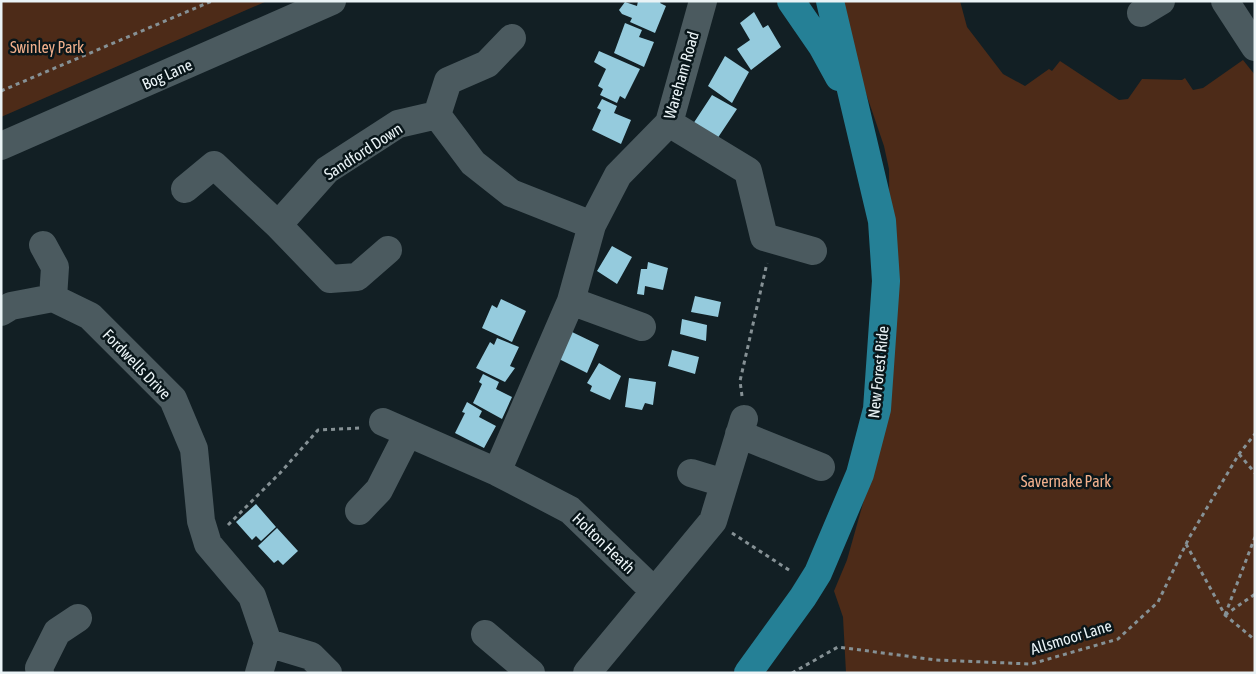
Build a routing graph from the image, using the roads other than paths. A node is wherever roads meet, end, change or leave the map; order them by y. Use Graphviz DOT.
graph roads {
  1 [pos="332,1"];
  2 [pos="703,1"];
  3 [pos="791,1"];
  4 [pos="830,1"];
  5 [pos="1225,1"];
  6 [pos="512,38"];
  7 [pos="1255,47"];
  8 [pos="854,102"];
  9 [pos="437,115"];
  10 [pos="669,123"];
  11 [pos="1,146"];
  12 [pos="185,189"];
  13 [pos="278,225"];
  14 [pos="592,225"];
  15 [pos="43,245"];
  16 [pos="388,250"];
  17 [pos="813,251"];
  18 [pos="53,298"];
  19 [pos="571,301"];
  20 [pos="1,312"];
  21 [pos="642,327"];
  22 [pos="383,422"];
  23 [pos="408,433"];
  24 [pos="821,467"];
  25 [pos="496,472"];
  26 [pos="691,473"];
  27 [pos="724,483"];
  28 [pos="359,511"];
  29 [pos="654,591"];
  30 [pos="78,618"];
  31 [pos="485,634"];
  32 [pos="268,643"];
  33 [pos="40,673"];
  34 [pos="260,673"];
  35 [pos="328,673"];
  36 [pos="531,673"];
  37 [pos="587,673"];
  38 [pos="748,673"];
  1 -- 11 [label="street, Bog Lane"];
  2 -- 10 [label="street, Wareham Road"];
  3 -- 8 [label="main road, New Forest Ride"];
  4 -- 8 [label="main road, New Forest Ride"];
  5 -- 7 [label="street"];
  6 -- 9 [label="street"];
  8 -- 38 [label="main road, New Forest Ride"];
  9 -- 13 [label="street, Sandford Down"];
  9 -- 14 [label="street"];
  10 -- 14 [label="street, Wareham Road"];
  10 -- 17 [label="street"];
  12 -- 13 [label="street"];
  13 -- 16 [label="street"];
  14 -- 19 [label="street, Wareham Road"];
  15 -- 18 [label="street"];
  18 -- 20 [label="street"];
  18 -- 32 [label="street, Fordwells Drive"];
  19 -- 21 [label="street"];
  19 -- 25 [label="street, Wareham Road"];
  22 -- 23 [label="street, Holton Heath"];
  23 -- 25 [label="street, Holton Heath"];
  23 -- 28 [label="street"];
  24 -- 27 [label="street"];
  25 -- 29 [label="street, Holton Heath"];
  26 -- 27 [label="street"];
  27 -- 29 [label="street"];
  29 -- 37 [label="street"];
  30 -- 33 [label="street"];
  31 -- 36 [label="street"];
  32 -- 34 [label="street"];
  32 -- 35 [label="street"];
}
